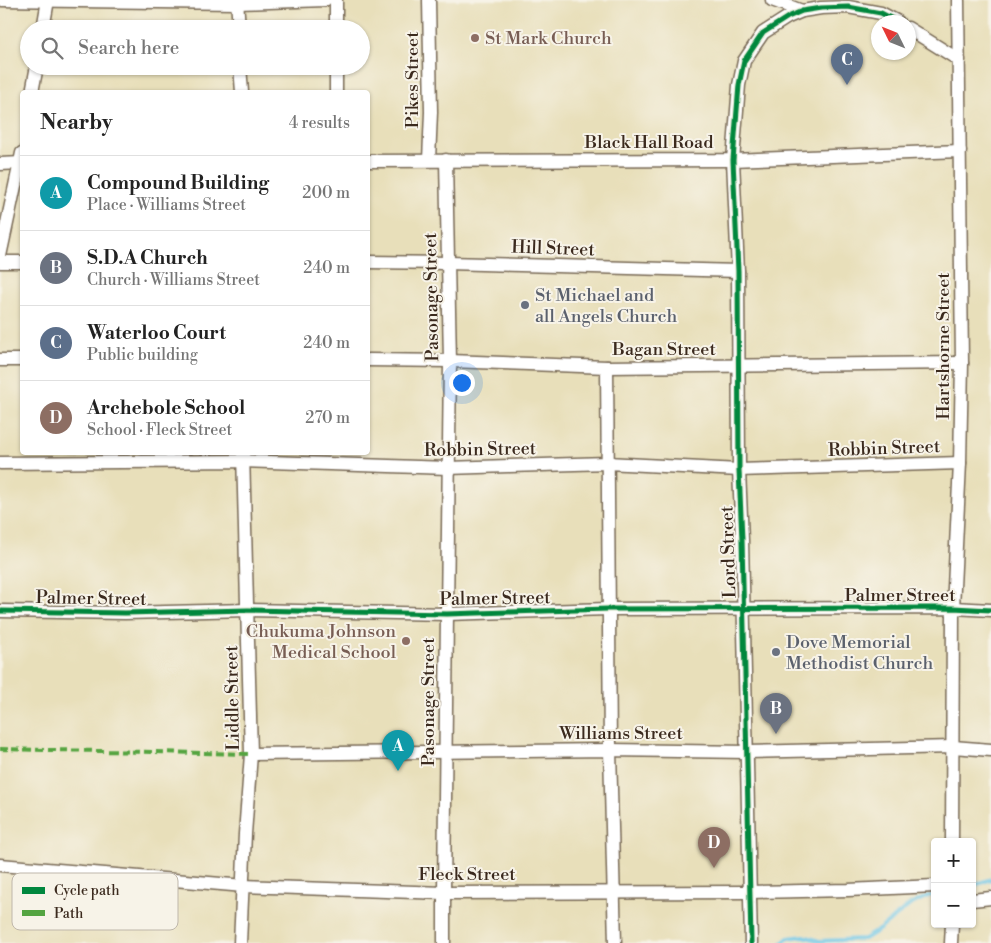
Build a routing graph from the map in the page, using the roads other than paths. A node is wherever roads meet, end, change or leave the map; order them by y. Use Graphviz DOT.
graph roads {
  1 [pos="0,0"];
  2 [pos="326,0"];
  3 [pos="336,0"];
  4 [pos="429,0"];
  5 [pos="772,0"];
  6 [pos="958,0"];
  7 [pos="48,1"];
  8 [pos="237,2"];
  9 [pos="802,11"];
  10 [pos="885,15"];
  11 [pos="45,20"];
  12 [pos="238,20"];
  13 [pos="336,20"];
  14 [pos="916,33"];
  15 [pos="959,60"];
  16 [pos="35,75"];
  17 [pos="241,75"];
  18 [pos="336,75"];
  19 [pos="32,90"];
  20 [pos="242,90"];
  21 [pos="336,90"];
  22 [pos="960,151"];
  23 [pos="20,160"];
  24 [pos="429,160"];
  25 [pos="446,160"];
  26 [pos="733,160"];
  27 [pos="370,161"];
  28 [pos="0,164"];
  29 [pos="20,169"];
  30 [pos="0,256"];
  31 [pos="0,262"];
  32 [pos="20,262"];
  33 [pos="370,262"];
  34 [pos="448,263"];
  35 [pos="738,271"];
  36 [pos="0,360"];
  37 [pos="20,360"];
  38 [pos="370,360"];
  39 [pos="450,361"];
  40 [pos="962,363"];
  41 [pos="738,366"];
  42 [pos="607,367"];
  43 [pos="243,457"];
  44 [pos="0,463"];
  45 [pos="608,463"];
  46 [pos="960,463"];
  47 [pos="448,468"];
  48 [pos="739,470"];
  49 [pos="953,608"];
  50 [pos="608,609"];
  51 [pos="743,609"];
  52 [pos="248,610"];
  53 [pos="991,610"];
  54 [pos="0,611"];
  55 [pos="446,614"];
  56 [pos="953,747"];
  57 [pos="610,750"];
  58 [pos="991,750"];
  59 [pos="446,752"];
  60 [pos="747,752"];
  61 [pos="251,754"];
  62 [pos="952,838"];
  63 [pos="0,865"];
  64 [pos="93,873"];
  65 [pos="178,880"];
  66 [pos="244,886"];
  67 [pos="931,886"];
  68 [pos="750,892"];
  69 [pos="444,893"];
  70 [pos="614,893"];
  71 [pos="991,898"];
  72 [pos="976,900"];
  73 [pos="952,928"];
  74 [pos="240,943"];
  75 [pos="444,943"];
  76 [pos="615,943"];
  77 [pos="751,943"];
  78 [pos="951,943"];
  1 -- 7 [label="street"];
  2 -- 8 [label="street"];
  3 -- 13 [label="street"];
  4 -- 24 [label="street, Pikes Street"];
  5 -- 9 [label="street"];
  6 -- 15 [label="street, Hartshorne Street"];
  7 -- 8 [label="street"];
  7 -- 11 [label="street"];
  8 -- 12 [label="street"];
  9 -- 10 [label="street"];
  9 -- 26 [label="street, Lord Street"];
  14 -- 15 [label="street"];
  15 -- 22 [label="street, Hartshorne Street"];
  16 -- 19 [label="street"];
  17 -- 20 [label="street"];
  18 -- 21 [label="street"];
  22 -- 26 [label="street, Black Hall Road"];
  22 -- 40 [label="street, Hartshorne Street"];
  23 -- 28 [label="street"];
  24 -- 25 [label="street, Black Hall Road"];
  24 -- 27 [label="street, Black Hall Road"];
  25 -- 26 [label="street, Black Hall Road"];
  25 -- 34 [label="street, Pasonage Street"];
  26 -- 35 [label="street, Lord Street"];
  29 -- 30 [label="street"];
  31 -- 32 [label="street"];
  33 -- 34 [label="street, Hill Street"];
  34 -- 35 [label="street, Hill Street"];
  34 -- 39 [label="street, Pasonage Street"];
  35 -- 41 [label="street, Lord Street"];
  36 -- 37 [label="street"];
  38 -- 39 [label="street, Bagan Street"];
  39 -- 42 [label="street, Bagan Street"];
  39 -- 47 [label="street, Pasonage Street"];
  40 -- 41 [label="street, Bagan Street"];
  40 -- 46 [label="street, Hartshorne Street"];
  41 -- 42 [label="street, Bagan Street"];
  41 -- 48 [label="street, Lord Street"];
  42 -- 45 [label="street"];
  43 -- 44 [label="street, Robbin Street"];
  43 -- 47 [label="street, Robbin Street"];
  43 -- 52 [label="street, Liddle Street"];
  45 -- 47 [label="street, Robbin Street"];
  45 -- 48 [label="street, Robbin Street"];
  45 -- 50 [label="street"];
  46 -- 48 [label="street, Robbin Street"];
  46 -- 49 [label="street, Hartshorne Street"];
  47 -- 55 [label="street, Pasonage Street"];
  48 -- 51 [label="street, Lord Street"];
  49 -- 51 [label="street, Palmer Street"];
  49 -- 53 [label="street, Palmer Street"];
  49 -- 56 [label="street, Hartshorne Street"];
  50 -- 51 [label="street, Palmer Street"];
  50 -- 55 [label="street, Palmer Street"];
  50 -- 57 [label="street"];
  51 -- 60 [label="street, Lord Street"];
  52 -- 54 [label="street, Palmer Street"];
  52 -- 55 [label="street, Palmer Street"];
  52 -- 61 [label="street, Liddle Street"];
  55 -- 59 [label="street, Pasonage Street"];
  56 -- 58 [label="street, Williams Street"];
  56 -- 60 [label="street, Williams Street"];
  56 -- 62 [label="street, Hartshorne Street"];
  57 -- 59 [label="street, Williams Street"];
  57 -- 60 [label="street, Williams Street"];
  57 -- 70 [label="street"];
  59 -- 61 [label="street, Williams Street"];
  59 -- 69 [label="street, Pasonage Street"];
  60 -- 68 [label="street, Lord Street"];
  61 -- 66 [label="street, Liddle Street"];
  63 -- 64 [label="street, Fleck Street"];
  65 -- 66 [label="street, Fleck Street"];
  66 -- 69 [label="street, Fleck Street"];
  66 -- 74 [label="street, Liddle Street"];
  67 -- 68 [label="street, Fleck Street"];
  68 -- 70 [label="street, Fleck Street"];
  68 -- 77 [label="street, Lord Street"];
  69 -- 70 [label="street, Fleck Street"];
  69 -- 75 [label="street, Pasonage Street"];
  70 -- 76 [label="street"];
  71 -- 72 [label="street"];
  73 -- 78 [label="street"];
}
